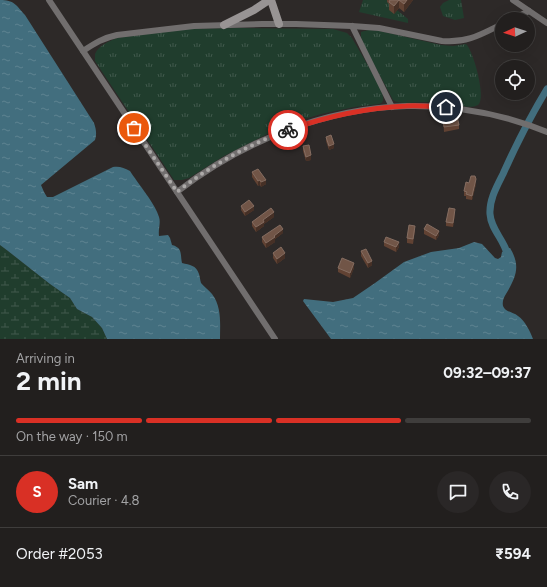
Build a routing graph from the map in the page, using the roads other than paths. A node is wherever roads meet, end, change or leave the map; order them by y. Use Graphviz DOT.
graph roads {
  1 [pos="50,0"];
  2 [pos="270,0"];
  3 [pos="513,0"];
  4 [pos="529,11"];
  5 [pos="547,23"];
  6 [pos="279,24"];
  7 [pos="224,25"];
  8 [pos="352,26"];
  9 [pos="495,27"];
  10 [pos="83,51"];
  11 [pos="392,107"];
  12 [pos="547,132"];
  13 [pos="177,192"];
  14 [pos="275,339"];
  1 -- 10 [label="street"];
  2 -- 6 [label="main road"];
  2 -- 7 [label="main road"];
  3 -- 4 [label="street"];
  4 -- 5 [label="street"];
  6 -- 7 [label="street"];
  6 -- 8 [label="street"];
  7 -- 10 [label="street"];
  8 -- 9 [label="street"];
  8 -- 11 [label="street"];
  10 -- 13 [label="street"];
  11 -- 12 [label="street"];
  11 -- 13 [label="street"];
  13 -- 14 [label="street"];
}
